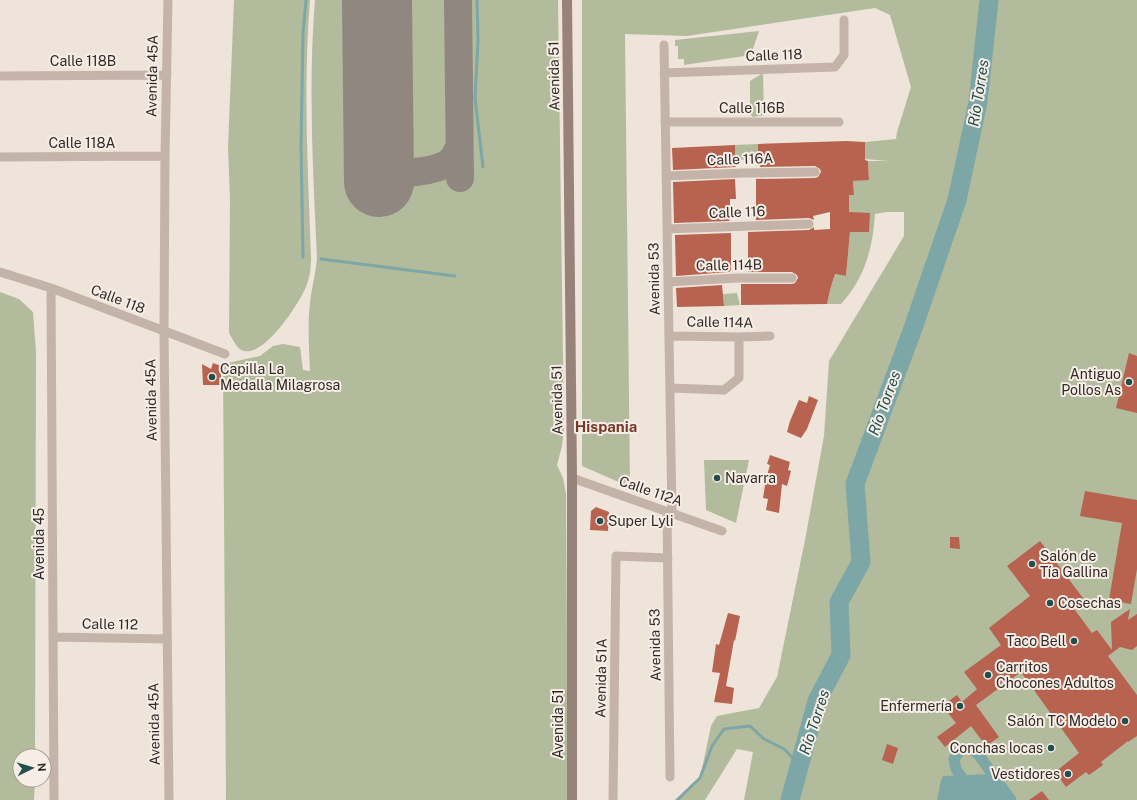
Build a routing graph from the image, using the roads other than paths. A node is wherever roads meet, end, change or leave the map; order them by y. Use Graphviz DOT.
graph roads {
  1 [pos="168,0"];
  2 [pos="567,0"];
  3 [pos="844,20"];
  4 [pos="664,45"];
  5 [pos="664,73"];
  6 [pos="166,75"];
  7 [pos="0,76"];
  8 [pos="665,122"];
  9 [pos="840,122"];
  10 [pos="165,156"];
  11 [pos="0,157"];
  12 [pos="815,172"];
  13 [pos="666,176"];
  14 [pos="809,224"];
  15 [pos="667,229"];
  16 [pos="0,272"];
  17 [pos="792,278"];
  18 [pos="668,282"];
  19 [pos="51,288"];
  20 [pos="164,332"];
  21 [pos="669,336"];
  22 [pos="770,336"];
  23 [pos="739,337"];
  24 [pos="225,354"];
  25 [pos="670,388"];
  26 [pos="572,478"];
  27 [pos="670,513"];
  28 [pos="722,531"];
  29 [pos="668,558"];
  30 [pos="53,637"];
  31 [pos="167,639"];
  32 [pos="670,777"];
  33 [pos="54,800"];
  34 [pos="168,800"];
  35 [pos="572,800"];
  36 [pos="613,800"];
  1 -- 6 [label="street, Avenida 45A"];
  2 -- 26 [label="main road, Avenida 51"];
  3 -- 5 [label="street, Calle 118"];
  4 -- 5 [label="street, Avenida 53"];
  5 -- 8 [label="street, Avenida 53"];
  6 -- 7 [label="street, Calle 118B"];
  6 -- 10 [label="street, Avenida 45A"];
  8 -- 9 [label="street, Calle 116B"];
  8 -- 13 [label="street, Avenida 53"];
  10 -- 11 [label="street, Calle 118A"];
  10 -- 20 [label="street, Avenida 45A"];
  12 -- 13 [label="street, Calle 116A"];
  13 -- 15 [label="street, Avenida 53"];
  14 -- 15 [label="street, Calle 116"];
  15 -- 18 [label="street, Avenida 53"];
  16 -- 19 [label="street, Calle 118"];
  17 -- 18 [label="street, Calle 114B"];
  18 -- 21 [label="street, Avenida 53"];
  19 -- 20 [label="street, Calle 118"];
  19 -- 30 [label="street, Avenida 45"];
  20 -- 24 [label="street, Calle 118"];
  20 -- 31 [label="street, Avenida 45A"];
  21 -- 23 [label="street, Calle 114A"];
  21 -- 25 [label="street, Avenida 53"];
  22 -- 23 [label="street, Calle 114A"];
  23 -- 25 [label="street"];
  25 -- 27 [label="street, Avenida 53"];
  26 -- 27 [label="street, Calle 112A"];
  26 -- 35 [label="main road, Avenida 51"];
  27 -- 28 [label="street, Calle 112A"];
  27 -- 29 [label="street, Avenida 53"];
  29 -- 32 [label="street, Avenida 53"];
  29 -- 36 [label="street, Avenida 51A"];
  30 -- 31 [label="street, Calle 112"];
  30 -- 33 [label="street, Avenida 45"];
  31 -- 34 [label="street, Avenida 45A"];
}
